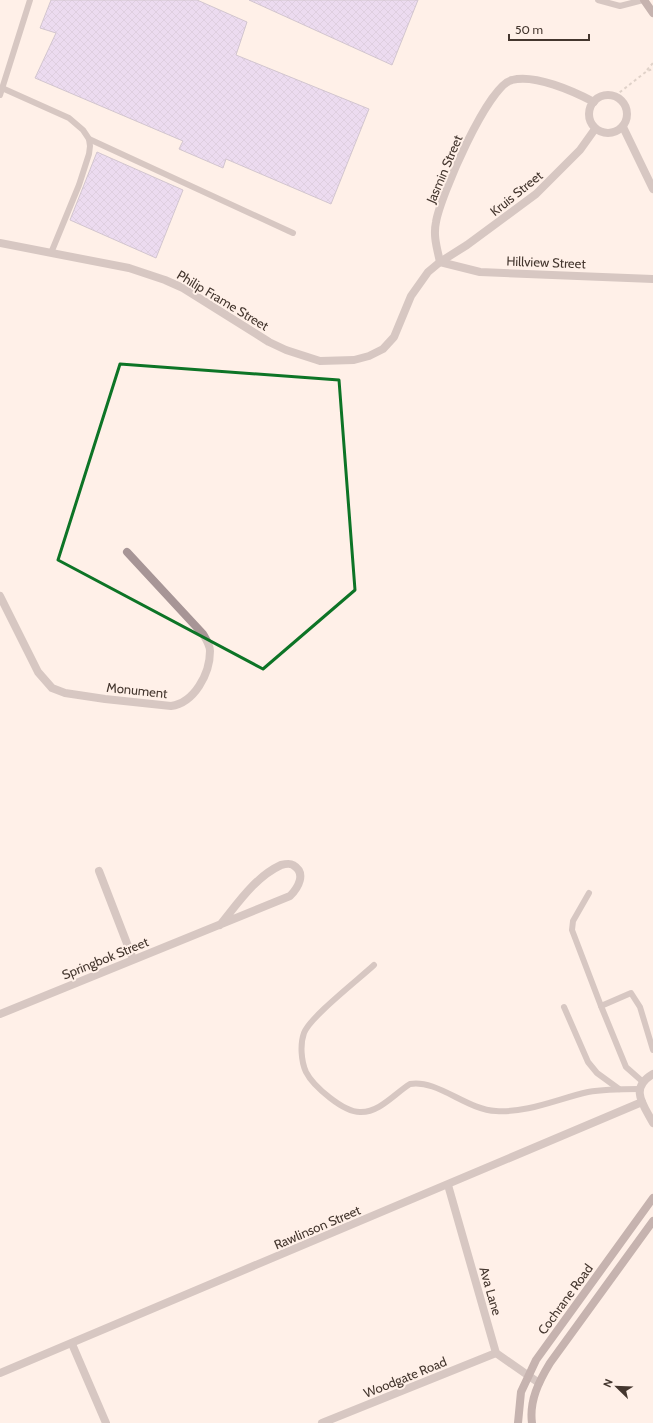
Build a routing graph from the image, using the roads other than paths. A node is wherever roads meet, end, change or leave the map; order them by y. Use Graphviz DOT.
graph roads {
  1 [pos="30,0"];
  2 [pos="598,0"];
  3 [pos="643,0"];
  4 [pos="653,13"];
  5 [pos="2,88"];
  6 [pos="0,95"];
  7 [pos="594,102"];
  8 [pos="623,127"];
  9 [pos="595,129"];
  10 [pos="89,139"];
  11 [pos="653,189"];
  12 [pos="293,233"];
  13 [pos="0,243"];
  14 [pos="51,253"];
  15 [pos="440,262"];
  16 [pos="653,279"];
  17 [pos="127,552"];
  18 [pos="0,596"];
  19 [pos="99,871"];
  20 [pos="589,893"];
  21 [pos="220,924"];
  22 [pos="133,959"];
  23 [pos="374,965"];
  24 [pos="601,1006"];
  25 [pos="564,1007"];
  26 [pos="0,1014"];
  27 [pos="653,1050"];
  28 [pos="653,1074"];
  29 [pos="641,1086"];
  30 [pos="619,1089"];
  31 [pos="642,1102"];
  32 [pos="653,1123"];
  33 [pos="448,1185"];
  34 [pos="653,1198"];
  35 [pos="653,1221"];
  36 [pos="72,1344"];
  37 [pos="496,1353"];
  38 [pos="0,1373"];
  39 [pos="527,1375"];
  40 [pos="539,1383"];
  41 [pos="106,1423"];
  42 [pos="322,1423"];
  43 [pos="518,1423"];
  44 [pos="532,1423"];
  1 -- 5 [label="lane"];
  2 -- 3 [label="lane"];
  3 -- 4 [label="street"];
  5 -- 6 [label="lane"];
  5 -- 10 [label="lane"];
  7 -- 8 [label="street"];
  7 -- 9 [label="street"];
  7 -- 15 [label="street, Jasmin Street"];
  8 -- 9 [label="street"];
  8 -- 11 [label="street"];
  9 -- 15 [label="street, Kruis Street"];
  10 -- 12 [label="lane"];
  10 -- 14 [label="lane"];
  13 -- 14 [label="street, Philip Frame Street"];
  14 -- 15 [label="street, Philip Frame Street"];
  15 -- 16 [label="street, Hillview Street"];
  17 -- 18 [label="street, Monument"];
  19 -- 22 [label="street"];
  20 -- 24 [label="lane"];
  21 -- 21 [label="street, Springbok Street"];
  21 -- 22 [label="street, Springbok Street"];
  22 -- 26 [label="street, Springbok Street"];
  23 -- 30 [label="lane"];
  24 -- 27 [label="lane"];
  24 -- 29 [label="lane"];
  25 -- 30 [label="lane"];
  28 -- 29 [label="street"];
  29 -- 30 [label="lane"];
  29 -- 31 [label="street"];
  31 -- 32 [label="street"];
  31 -- 33 [label="street, Rawlinson Street"];
  33 -- 36 [label="street, Rawlinson Street"];
  33 -- 37 [label="street, Ava Lane"];
  34 -- 39 [label="street, Cochrane Road"];
  35 -- 40 [label="street, Cochrane Road"];
  36 -- 38 [label="street, Rawlinson Street"];
  36 -- 41 [label="street"];
  37 -- 39 [label="street"];
  37 -- 42 [label="street, Woodgate Road"];
  39 -- 40 [label="street"];
  39 -- 43 [label="street, Cochrane Road"];
  40 -- 44 [label="street, Cochrane Road"];
}
